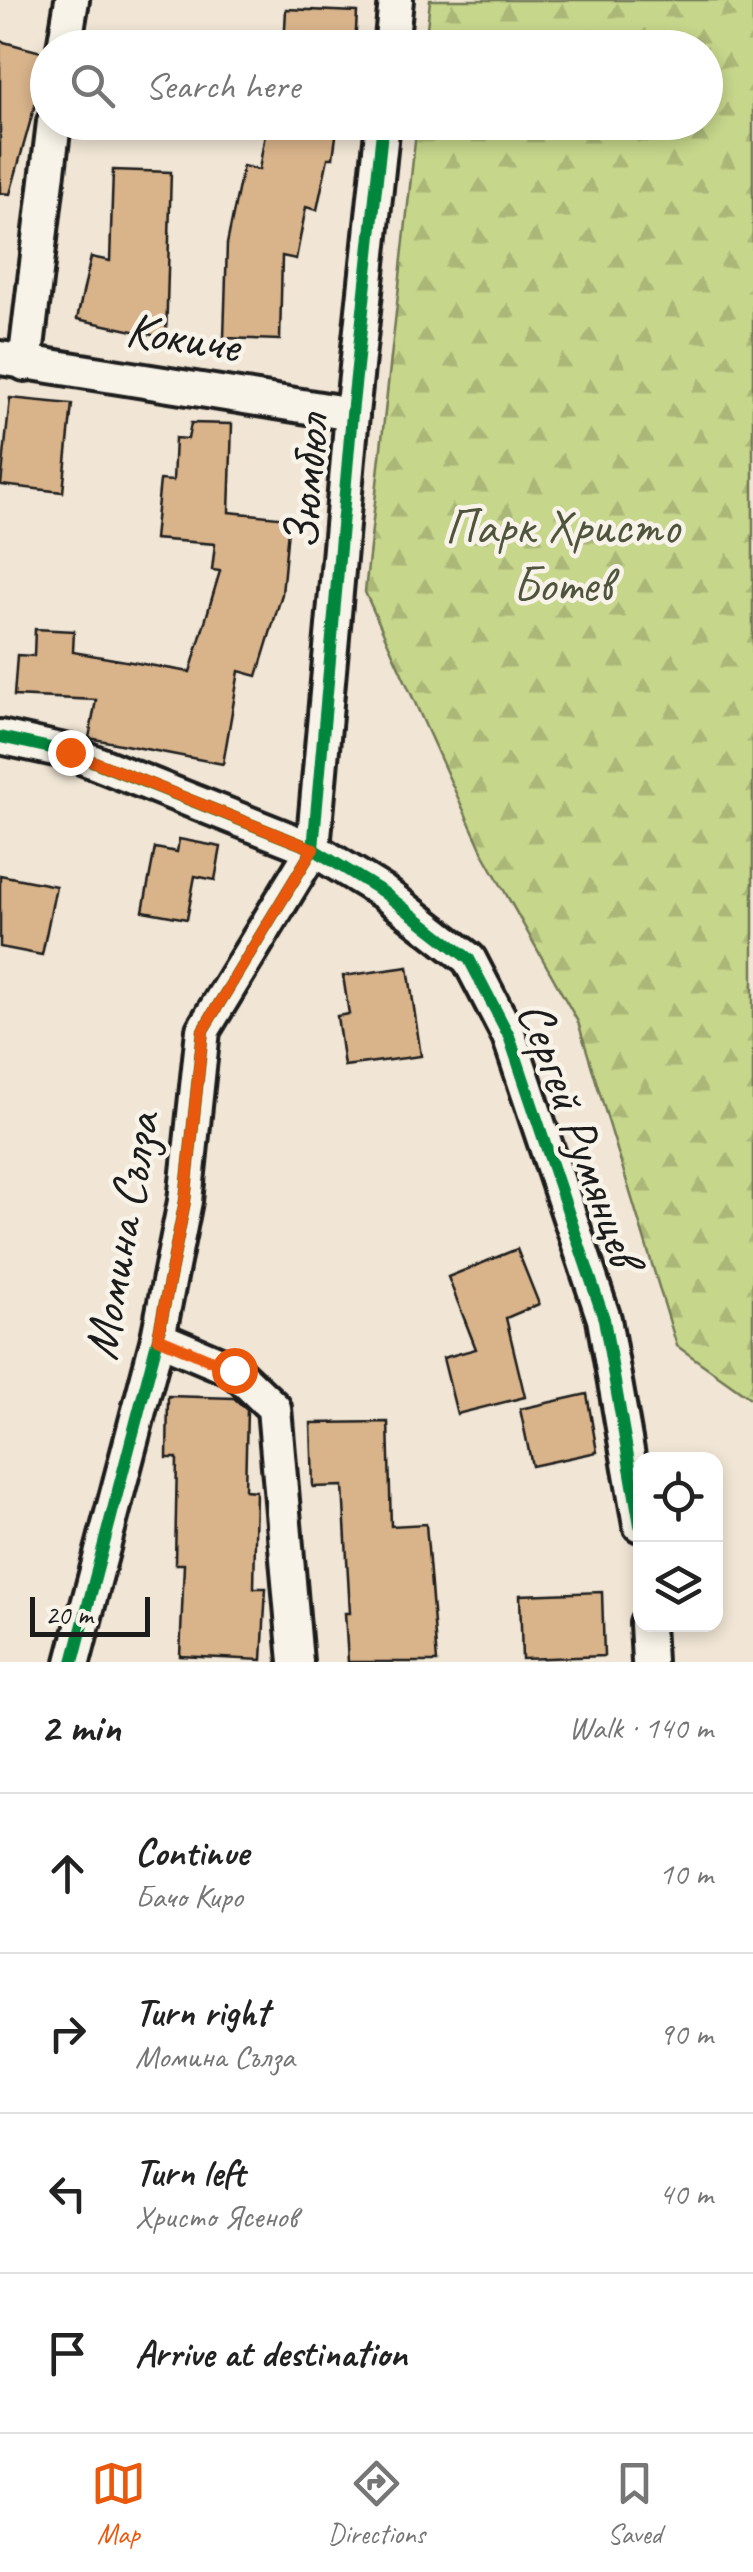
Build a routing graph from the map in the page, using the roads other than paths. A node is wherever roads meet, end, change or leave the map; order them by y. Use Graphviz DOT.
graph roads {
  1 [pos="72,0"];
  2 [pos="396,0"];
  3 [pos="67,30"];
  4 [pos="393,30"];
  5 [pos="51,140"];
  6 [pos="381,140"];
  7 [pos="12,361"];
  8 [pos="352,414"];
  9 [pos="0,737"];
  10 [pos="313,849"];
  11 [pos="158,1338"];
  12 [pos="633,1485"];
  13 [pos="647,1632"];
  14 [pos="72,1662"];
  15 [pos="296,1662"];
  16 [pos="649,1662"];
  1 -- 3 [label="street"];
  2 -- 4 [label="street"];
  5 -- 7 [label="street"];
  6 -- 8 [label="street, Зюмбюл"];
  7 -- 8 [label="street, Кокиче"];
  8 -- 10 [label="street, Зюмбюл"];
  9 -- 10 [label="street, Сергей Румянцев"];
  10 -- 11 [label="street, Момина Сълза"];
  10 -- 12 [label="street, Сергей Румянцев"];
  11 -- 14 [label="street, Момина Сълза"];
  11 -- 15 [label="street"];
  13 -- 16 [label="street"];
}
